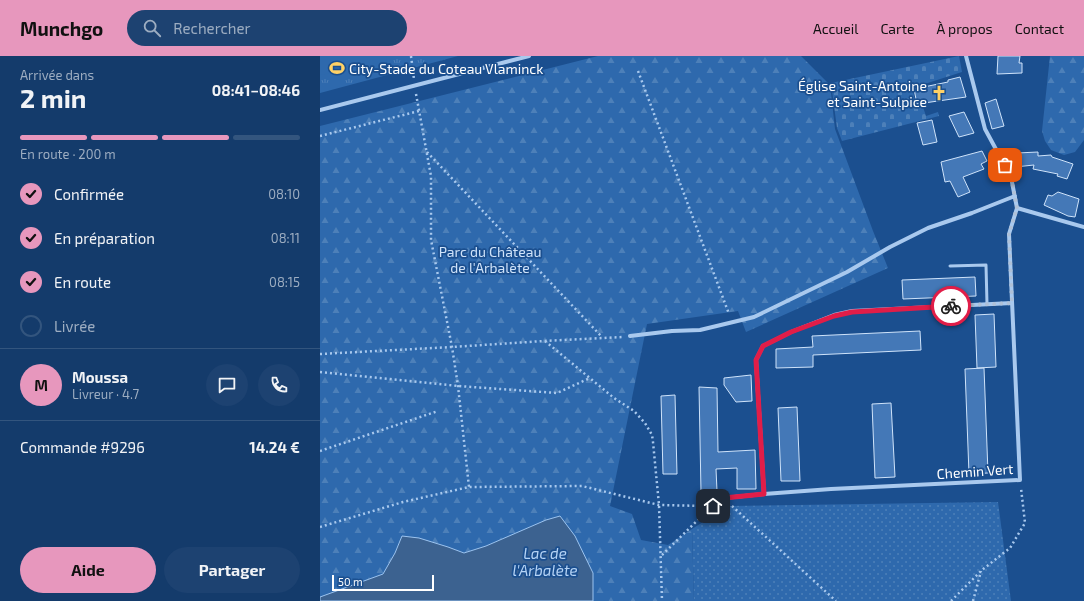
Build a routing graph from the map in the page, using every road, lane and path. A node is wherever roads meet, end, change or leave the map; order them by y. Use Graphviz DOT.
graph roads {
  1 [pos="411,56"];
  2 [pos="529,56"];
  3 [pos="966,56"];
  4 [pos="638,71"];
  5 [pos="415,86"];
  6 [pos="320,110"];
  7 [pos="420,111"];
  8 [pos="320,136"];
  9 [pos="426,151"];
  10 [pos="1015,196"];
  11 [pos="1017,208"];
  12 [pos="1084,227"];
  13 [pos="950,266"];
  14 [pos="1012,303"];
  15 [pos="986,304"];
  16 [pos="732,322"];
  17 [pos="630,336"];
  18 [pos="603,338"];
  19 [pos="544,341"];
  20 [pos="452,347"];
  21 [pos="320,354"];
  22 [pos="320,372"];
  23 [pos="590,378"];
  24 [pos="458,386"];
  25 [pos="438,411"];
  26 [pos="320,451"];
  27 [pos="1020,480"];
  28 [pos="469,487"];
  29 [pos="764,494"];
  30 [pos="724,498"];
  31 [pos="659,505"];
  32 [pos="713,506"];
  33 [pos="320,527"];
  34 [pos="661,556"];
  35 [pos="982,570"];
  36 [pos="662,601"];
  37 [pos="836,601"];
  38 [pos="951,601"];
  39 [pos="973,601"];
  1 -- 5 [label="path"];
  2 -- 5 [label="street"];
  3 -- 10 [label="street"];
  4 -- 16 [label="path"];
  5 -- 6 [label="street"];
  5 -- 7 [label="path"];
  7 -- 8 [label="path"];
  7 -- 9 [label="path"];
  9 -- 18 [label="path"];
  9 -- 20 [label="path"];
  10 -- 11 [label="street"];
  10 -- 16 [label="street"];
  11 -- 12 [label="street"];
  11 -- 14 [label="street, Chemin Vert"];
  13 -- 15 [label="lane"];
  14 -- 15 [label="street"];
  14 -- 27 [label="street, Chemin Vert"];
  15 -- 29 [label="street"];
  16 -- 17 [label="street"];
  17 -- 18 [label="path"];
  18 -- 19 [label="path"];
  19 -- 20 [label="path"];
  19 -- 23 [label="path"];
  20 -- 21 [label="path"];
  20 -- 24 [label="path"];
  22 -- 24 [label="path"];
  23 -- 24 [label="path"];
  23 -- 31 [label="path"];
  24 -- 28 [label="path"];
  25 -- 26 [label="path"];
  27 -- 29 [label="street, Chemin Vert"];
  27 -- 35 [label="path"];
  28 -- 31 [label="path"];
  28 -- 33 [label="path"];
  29 -- 30 [label="street, Chemin Vert"];
  30 -- 32 [label="street"];
  30 -- 37 [label="path"];
  31 -- 32 [label="path"];
  31 -- 34 [label="path"];
  32 -- 34 [label="path"];
  34 -- 36 [label="path"];
  35 -- 38 [label="path"];
  35 -- 39 [label="path"];
}
